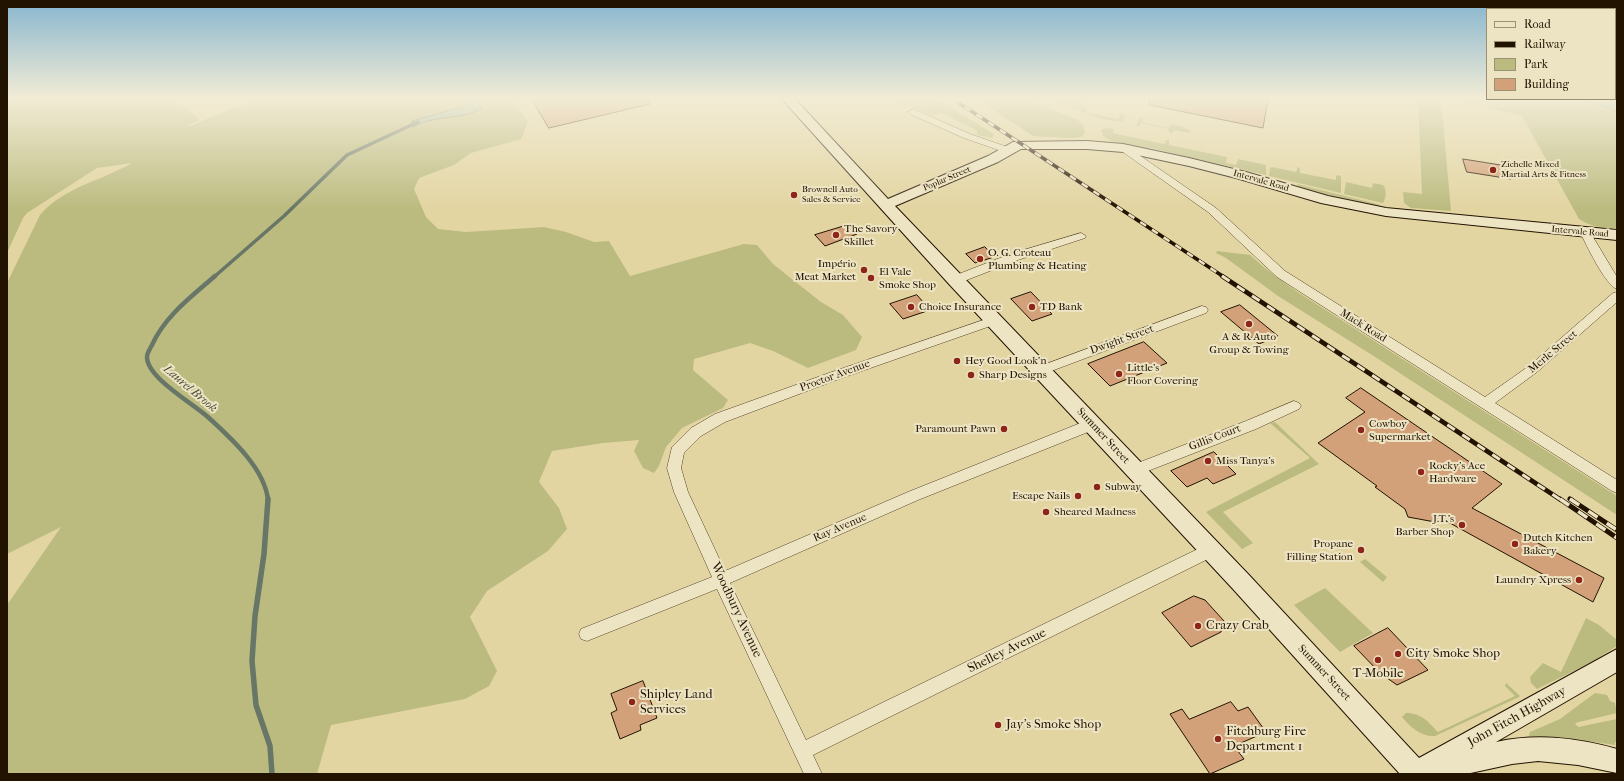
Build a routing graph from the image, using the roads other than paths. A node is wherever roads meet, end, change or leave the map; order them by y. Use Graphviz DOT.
graph roads {
  1 [pos="822,135"];
  2 [pos="966,135"];
  3 [pos="1123,148"];
  4 [pos="1007,150"];
  5 [pos="886,205"];
  6 [pos="1585,232"];
  7 [pos="1617,235"];
  8 [pos="1081,236"];
  9 [pos="955,280"];
  10 [pos="1617,285"];
  11 [pos="1617,296"];
  12 [pos="1202,310"];
  13 [pos="994,320"];
  14 [pos="1042,370"];
  15 [pos="1485,403"];
  16 [pos="1294,406"];
  17 [pos="1093,424"];
  18 [pos="683,445"];
  19 [pos="1135,470"];
  20 [pos="1617,487"];
  21 [pos="1211,550"];
  22 [pos="721,580"];
  23 [pos="587,634"];
  24 [pos="1617,660"];
  25 [pos="802,751"];
  26 [pos="1617,761"];
  27 [pos="813,774"];
  28 [pos="1417,774"];
  1 -- 5 [label="main road, Summer Street"];
  2 -- 4 [label="street"];
  3 -- 4 [label="main road, Intervale Road"];
  3 -- 6 [label="main road, Intervale Road"];
  3 -- 15 [label="street, Mack Road"];
  4 -- 5 [label="main road, Poplar Street"];
  5 -- 9 [label="main road, Summer Street"];
  6 -- 7 [label="main road, Intervale Road"];
  6 -- 10 [label="street"];
  8 -- 9 [label="street"];
  9 -- 13 [label="main road, Summer Street"];
  11 -- 15 [label="street, Merle Street"];
  12 -- 14 [label="street, Dwight Street"];
  13 -- 14 [label="main road, Summer Street"];
  13 -- 18 [label="street, Proctor Avenue"];
  14 -- 17 [label="main road, Summer Street"];
  15 -- 20 [label="street, Mack Road"];
  16 -- 19 [label="street, Gillis Court"];
  17 -- 19 [label="main road, Summer Street"];
  17 -- 22 [label="street, Ray Avenue"];
  18 -- 22 [label="street, Woodbury Avenue"];
  19 -- 21 [label="main road, Summer Street"];
  21 -- 25 [label="street, Shelley Avenue"];
  21 -- 28 [label="main road, Summer Street"];
  22 -- 23 [label="street, Ray Avenue"];
  22 -- 25 [label="street, Woodbury Avenue"];
  24 -- 28 [label="main road, John Fitch Highway"];
  25 -- 27 [label="street, Woodbury Avenue"];
  26 -- 28 [label="main road, John Fitch Highway"];
}
